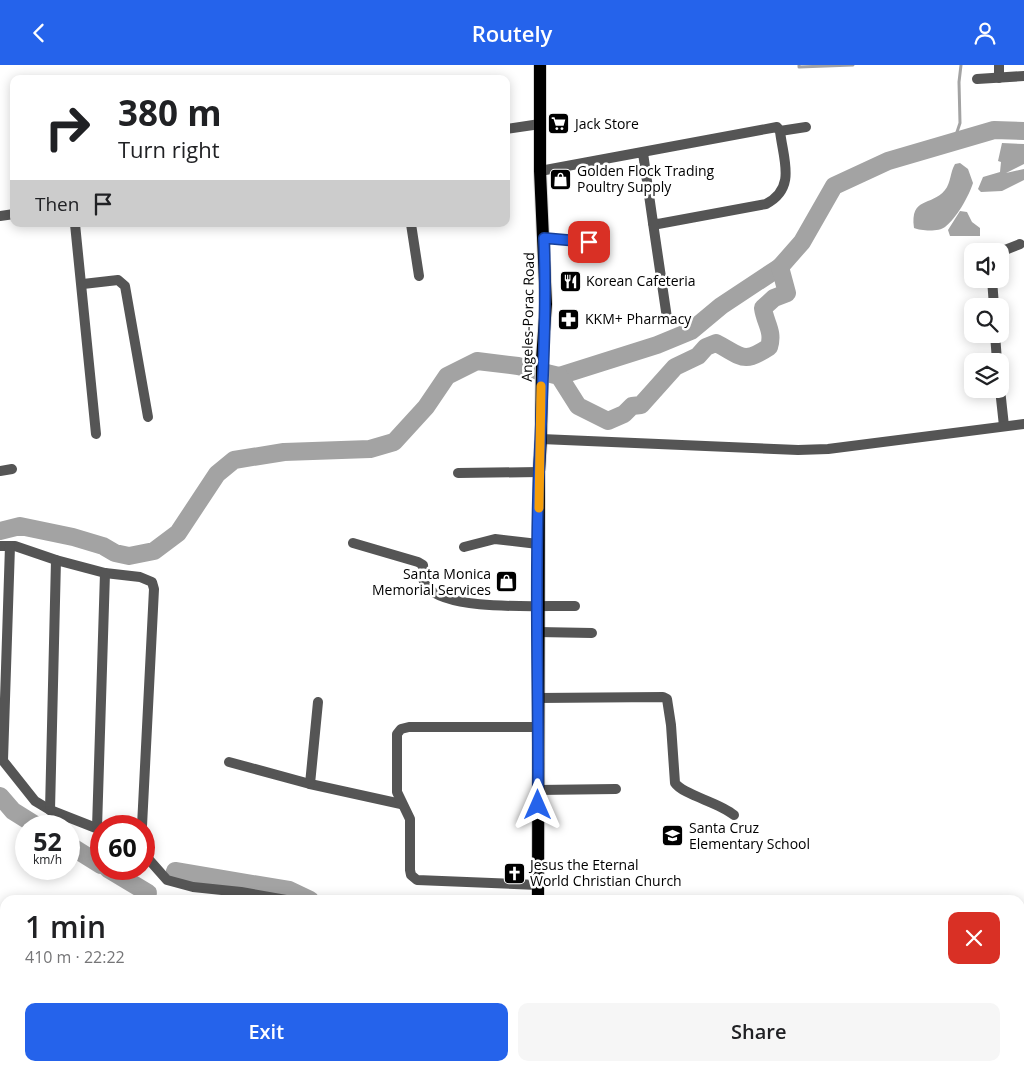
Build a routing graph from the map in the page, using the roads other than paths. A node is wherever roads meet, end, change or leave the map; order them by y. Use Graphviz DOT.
graph roads {
  1 [pos="540,65"];
  2 [pos="999,65"];
  3 [pos="1024,76"];
  4 [pos="999,78"];
  5 [pos="977,79"];
  6 [pos="540,124"];
  7 [pos="806,127"];
  8 [pos="510,128"];
  9 [pos="778,129"];
  10 [pos="642,153"];
  11 [pos="540,171"];
  12 [pos="653,223"];
  13 [pos="75,227"];
  14 [pos="411,227"];
  15 [pos="544,238"];
  16 [pos="589,242"];
  17 [pos="1020,244"];
  18 [pos="1009,248"];
  19 [pos="419,276"];
  20 [pos="82,284"];
  21 [pos="667,318"];
  22 [pos="1001,398"];
  23 [pos="148,417"];
  24 [pos="1024,424"];
  25 [pos="1004,426"];
  26 [pos="96,434"];
  27 [pos="541,439"];
  28 [pos="12,469"];
  29 [pos="0,471"];
  30 [pos="539,472"];
  31 [pos="458,473"];
  32 [pos="353,543"];
  33 [pos="538,544"];
  34 [pos="5,546"];
  35 [pos="464,547"];
  36 [pos="56,560"];
  37 [pos="105,573"];
  38 [pos="538,605"];
  39 [pos="575,606"];
  40 [pos="538,632"];
  41 [pos="592,633"];
  42 [pos="538,698"];
  43 [pos="318,702"];
  44 [pos="538,727"];
  45 [pos="1,758"];
  46 [pos="229,762"];
  47 [pos="310,784"];
  48 [pos="616,789"];
  49 [pos="538,790"];
  50 [pos="401,804"];
  51 [pos="50,810"];
  52 [pos="99,815"];
  53 [pos="143,815"];
  54 [pos="734,815"];
  55 [pos="90,826"];
  56 [pos="155,866"];
  57 [pos="538,885"];
  58 [pos="258,895"];
  59 [pos="538,895"];
  1 -- 6 [label="main road, Angeles-Porac Road"];
  2 -- 4 [label="street"];
  3 -- 4 [label="street"];
  4 -- 5 [label="street"];
  6 -- 8 [label="street"];
  6 -- 11 [label="main road, Angeles-Porac Road"];
  7 -- 9 [label="street"];
  9 -- 10 [label="street"];
  9 -- 12 [label="street"];
  10 -- 11 [label="street"];
  10 -- 12 [label="street"];
  11 -- 15 [label="main road, Angeles-Porac Road"];
  12 -- 21 [label="street"];
  13 -- 20 [label="street"];
  14 -- 19 [label="street"];
  15 -- 16 [label="street"];
  15 -- 27 [label="main road, Angeles-Porac Road"];
  17 -- 18 [label="street"];
  20 -- 23 [label="street"];
  20 -- 26 [label="street"];
  22 -- 25 [label="street"];
  24 -- 25 [label="street"];
  25 -- 27 [label="street"];
  27 -- 30 [label="main road, Angeles-Porac Road"];
  28 -- 29 [label="street"];
  30 -- 31 [label="street"];
  30 -- 33 [label="main road, Angeles-Porac Road"];
  32 -- 38 [label="street"];
  33 -- 35 [label="street"];
  33 -- 38 [label="main road, Angeles-Porac Road"];
  34 -- 36 [label="street"];
  34 -- 45 [label="street"];
  36 -- 37 [label="street"];
  36 -- 51 [label="street"];
  37 -- 52 [label="street"];
  37 -- 53 [label="street"];
  38 -- 39 [label="street"];
  38 -- 40 [label="main road, Angeles-Porac Road"];
  40 -- 41 [label="street"];
  40 -- 42 [label="main road, Angeles-Porac Road"];
  42 -- 44 [label="main road, Angeles-Porac Road"];
  42 -- 54 [label="street"];
  43 -- 47 [label="street"];
  44 -- 49 [label="main road, Angeles-Porac Road"];
  44 -- 50 [label="street"];
  45 -- 51 [label="street"];
  46 -- 47 [label="street"];
  47 -- 50 [label="street"];
  48 -- 49 [label="street"];
  49 -- 57 [label="main road, Angeles-Porac Road"];
  50 -- 57 [label="street"];
  51 -- 55 [label="street"];
  56 -- 58 [label="street"];
  57 -- 59 [label="main road, Angeles-Porac Road"];
}
